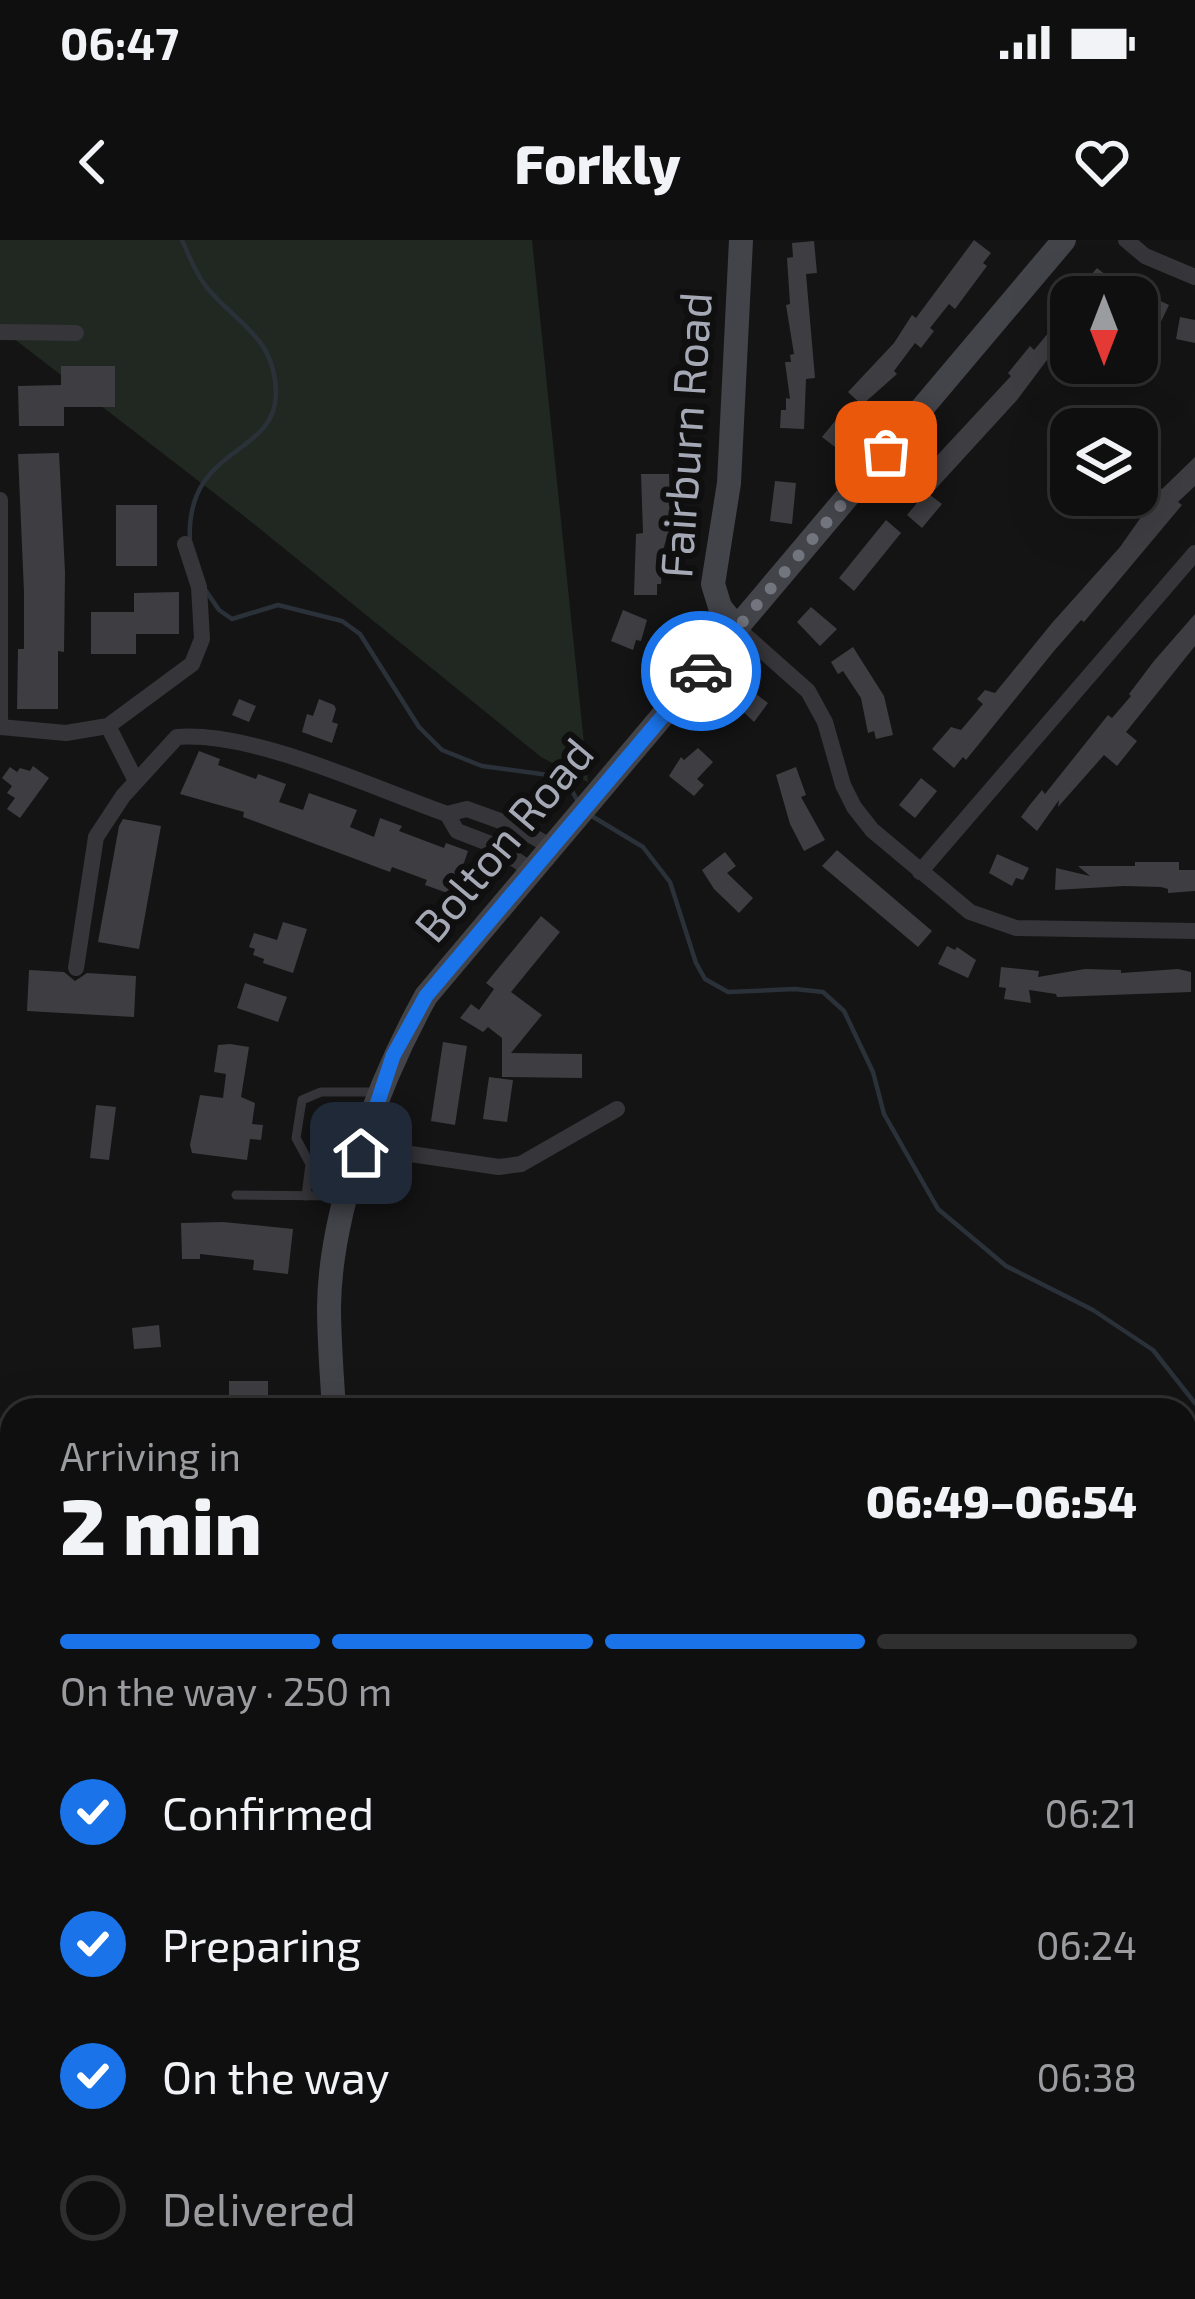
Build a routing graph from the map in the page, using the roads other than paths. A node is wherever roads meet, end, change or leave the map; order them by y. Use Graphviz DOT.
graph roads {
  1 [pos="741,240"];
  2 [pos="1064,240"];
  3 [pos="1126,240"];
  4 [pos="1195,277"];
  5 [pos="0,332"];
  6 [pos="76,333"];
  7 [pos="0,500"];
  8 [pos="185,544"];
  9 [pos="1195,553"];
  10 [pos="737,628"];
  11 [pos="736,674"];
  12 [pos="697,676"];
  13 [pos="108,726"];
  14 [pos="136,781"];
  15 [pos="447,814"];
  16 [pos="502,822"];
  17 [pos="492,844"];
  18 [pos="553,848"];
  19 [pos="532,871"];
  20 [pos="920,872"];
  21 [pos="1195,931"];
  22 [pos="76,968"];
  23 [pos="381,1092"];
  24 [pos="617,1109"];
  25 [pos="363,1147"];
  26 [pos="236,1196"];
  27 [pos="306,1196"];
  28 [pos="349,1196"];
  29 [pos="333,1398"];
  1 -- 10 [label="street, Fairburn Road"];
  2 -- 10 [label="street, Bolton Road"];
  3 -- 4 [label="street"];
  5 -- 6 [label="street"];
  7 -- 13 [label="street"];
  8 -- 13 [label="street"];
  9 -- 20 [label="street"];
  10 -- 12 [label="street, Bolton Road"];
  10 -- 20 [label="street"];
  11 -- 12 [label="lane"];
  12 -- 18 [label="street, Bolton Road"];
  13 -- 14 [label="street"];
  14 -- 15 [label="street"];
  14 -- 22 [label="street"];
  15 -- 16 [label="street"];
  15 -- 17 [label="street"];
  16 -- 17 [label="street"];
  16 -- 18 [label="street"];
  17 -- 19 [label="street"];
  18 -- 19 [label="street, Bolton Road"];
  19 -- 23 [label="street, Bolton Road"];
  20 -- 21 [label="street"];
  23 -- 25 [label="street, Bolton Road"];
  23 -- 27 [label="lane"];
  24 -- 25 [label="street"];
  25 -- 28 [label="street, Bolton Road"];
  26 -- 27 [label="lane"];
  27 -- 28 [label="lane"];
  28 -- 29 [label="street, Bolton Road"];
}
